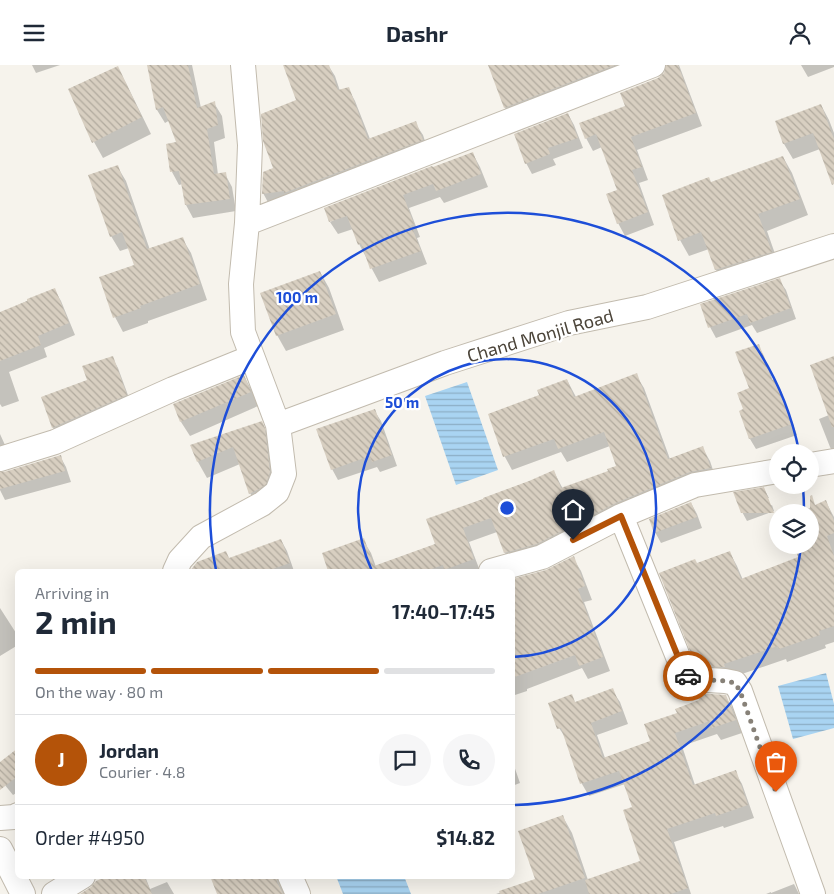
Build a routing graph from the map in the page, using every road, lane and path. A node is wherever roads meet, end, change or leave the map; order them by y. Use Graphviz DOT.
graph roads {
  1 [pos="243,65"];
  2 [pos="653,65"];
  3 [pos="247,223"];
  4 [pos="834,246"];
  5 [pos="252,357"];
  6 [pos="278,425"];
  7 [pos="0,459"];
  8 [pos="834,461"];
  9 [pos="819,464"];
  10 [pos="769,473"];
  11 [pos="621,516"];
  12 [pos="176,569"];
  13 [pos="497,569"];
  14 [pos="15,816"];
  15 [pos="0,818"];
  16 [pos="0,849"];
  17 [pos="15,878"];
  18 [pos="15,879"];
  19 [pos="78,879"];
  20 [pos="291,879"];
  21 [pos="23,894"];
  22 [pos="54,894"];
  23 [pos="298,894"];
  24 [pos="813,894"];
  1 -- 3 [label="street"];
  2 -- 3 [label="street"];
  3 -- 5 [label="street"];
  4 -- 6 [label="street, Chand Monjil Road"];
  5 -- 6 [label="street"];
  5 -- 7 [label="street"];
  6 -- 12 [label="street"];
  8 -- 9 [label="street"];
  10 -- 11 [label="street"];
  11 -- 13 [label="street"];
  11 -- 24 [label="street"];
  14 -- 15 [label="street"];
  16 -- 17 [label="street"];
  18 -- 21 [label="street"];
  19 -- 22 [label="street"];
  20 -- 23 [label="street"];
}
